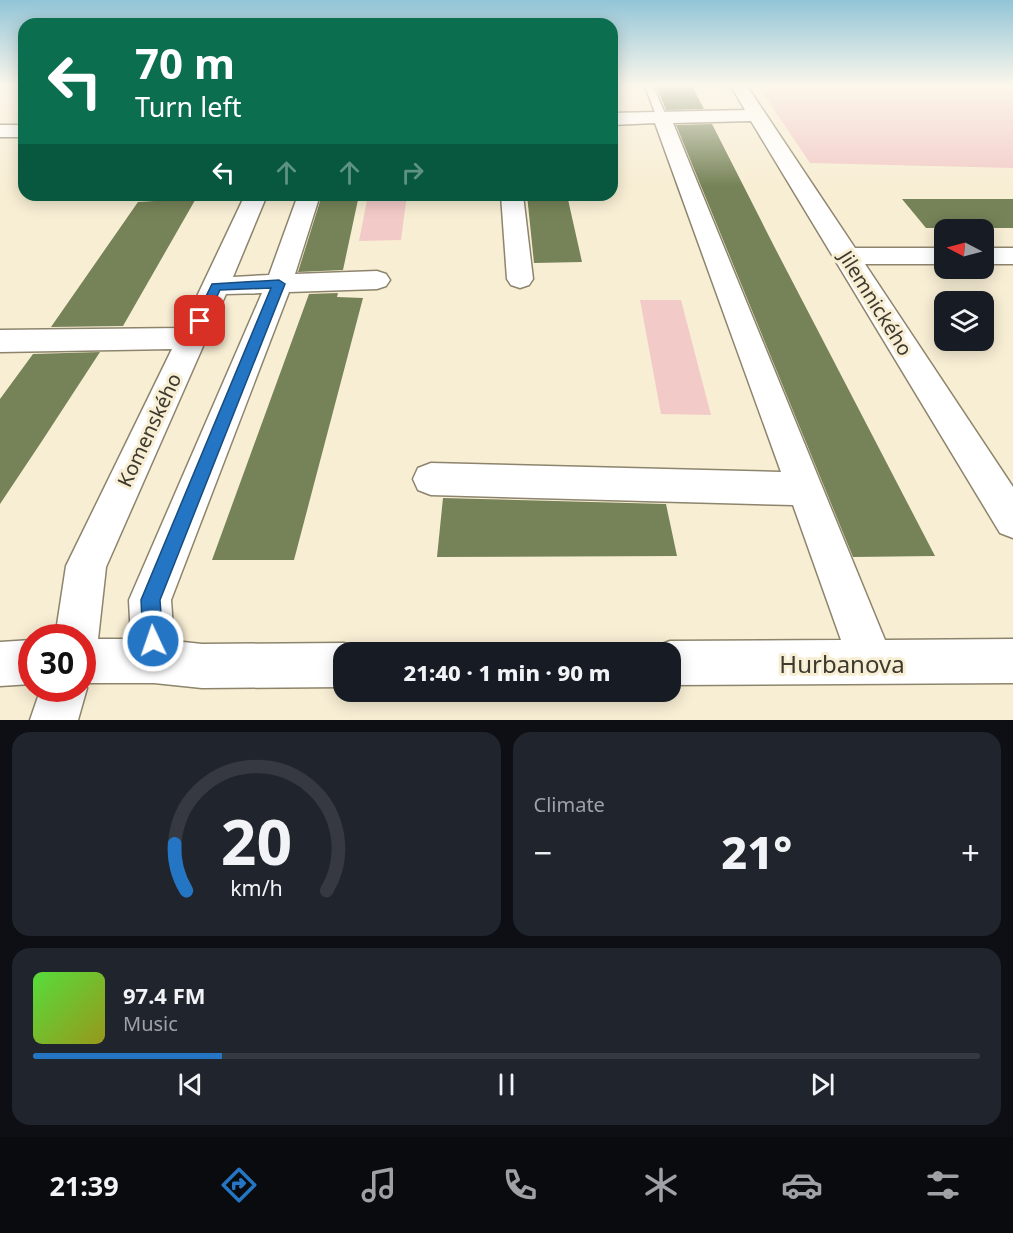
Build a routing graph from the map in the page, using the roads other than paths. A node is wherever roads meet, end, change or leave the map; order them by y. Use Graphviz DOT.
graph roads {
  1 [pos="663,120"];
  2 [pos="761,120"];
  3 [pos="0,131"];
  4 [pos="18,131"];
  5 [pos="253,201"];
  6 [pos="307,201"];
  7 [pos="513,201"];
  8 [pos="847,256"];
  9 [pos="934,256"];
  10 [pos="994,256"];
  11 [pos="1013,256"];
  12 [pos="520,279"];
  13 [pos="376,280"];
  14 [pos="279,284"];
  15 [pos="216,286"];
  16 [pos="192,338"];
  17 [pos="0,341"];
  18 [pos="431,479"];
  19 [pos="804,489"];
  20 [pos="1013,520"];
  21 [pos="79,624"];
  22 [pos="96,661"];
  23 [pos="154,661"];
  24 [pos="1013,662"];
  25 [pos="18,663"];
  26 [pos="681,663"];
  27 [pos="872,663"];
  28 [pos="0,664"];
  29 [pos="333,665"];
  30 [pos="60,702"];
  31 [pos="54,720"];
  1 -- 19 [label="street"];
  2 -- 8 [label="street, Jilemnického"];
  3 -- 4 [label="street"];
  5 -- 15 [label="street, Komenského"];
  6 -- 14 [label="street"];
  7 -- 12 [label="street"];
  8 -- 9 [label="street"];
  8 -- 20 [label="street, Jilemnického"];
  10 -- 11 [label="street"];
  13 -- 14 [label="street"];
  14 -- 15 [label="street"];
  14 -- 23 [label="street"];
  15 -- 16 [label="street, Komenského"];
  16 -- 17 [label="street"];
  16 -- 21 [label="street, Komenského"];
  18 -- 19 [label="street"];
  19 -- 27 [label="street"];
  22 -- 23 [label="street"];
  23 -- 29 [label="street"];
  24 -- 27 [label="street, Hurbanova"];
  25 -- 28 [label="street"];
  26 -- 27 [label="street, Hurbanova"];
  30 -- 31 [label="street"];
}
